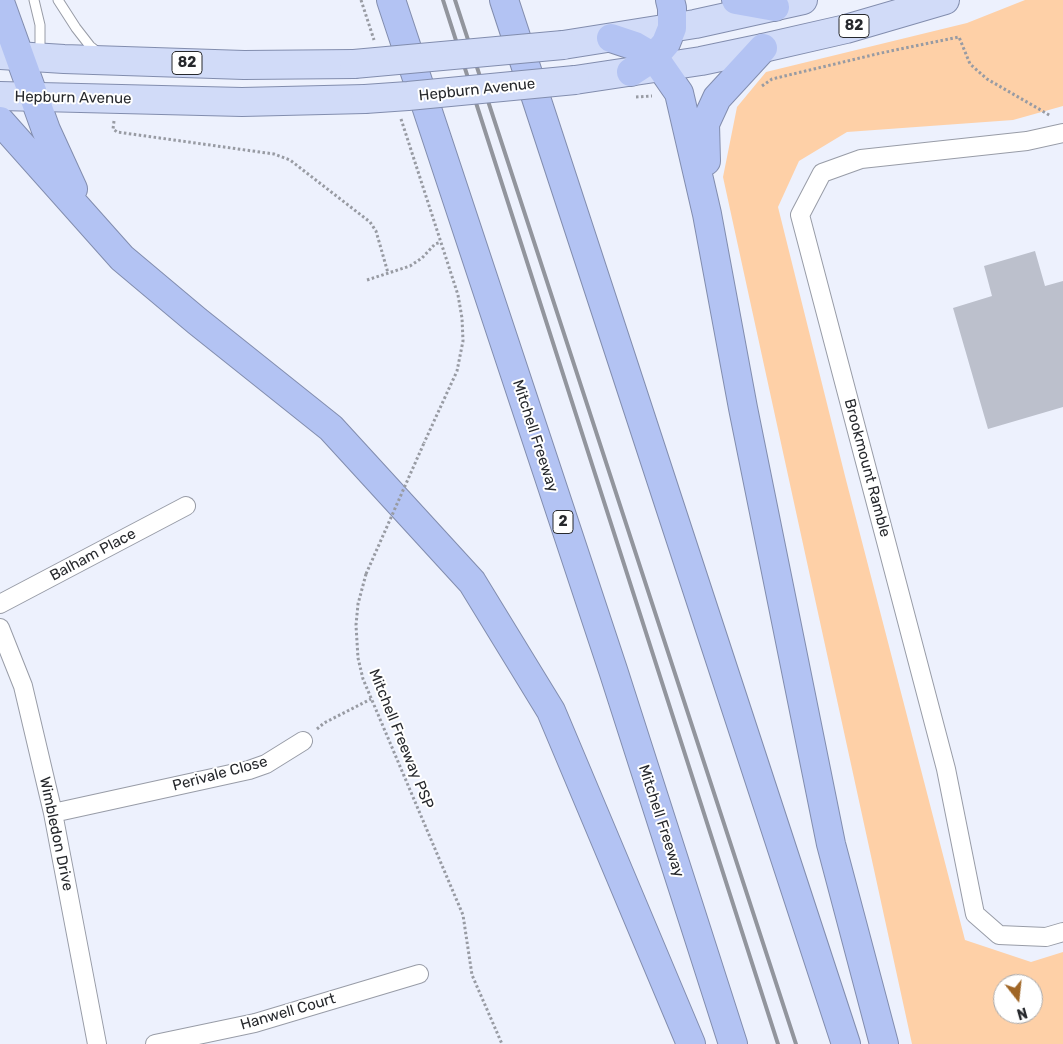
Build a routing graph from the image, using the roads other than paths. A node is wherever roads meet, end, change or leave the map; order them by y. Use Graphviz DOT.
graph roads {
  1 [pos="34,0"];
  2 [pos="58,0"];
  3 [pos="391,0"];
  4 [pos="504,0"];
  5 [pos="670,0"];
  6 [pos="736,0"];
  7 [pos="803,0"];
  8 [pos="945,0"];
  9 [pos="0,2"];
  10 [pos="775,7"];
  11 [pos="672,28"];
  12 [pos="612,38"];
  13 [pos="763,48"];
  14 [pos="108,61"];
  15 [pos="658,62"];
  16 [pos="28,67"];
  17 [pos="631,72"];
  18 [pos="0,96"];
  19 [pos="0,121"];
  20 [pos="1059,126"];
  21 [pos="84,213"];
  22 [pos="707,214"];
  23 [pos="186,506"];
  24 [pos="0,604"];
  25 [pos="0,628"];
  26 [pos="303,741"];
  27 [pos="53,813"];
  28 [pos="1063,932"];
  29 [pos="419,974"];
  30 [pos="97,1044"];
  31 [pos="155,1044"];
  32 [pos="691,1044"];
  33 [pos="733,1044"];
  34 [pos="846,1044"];
  35 [pos="884,1044"];
  1 -- 16 [label="lane"];
  2 -- 14 [label="lane"];
  3 -- 33 [label="highway, Mitchell Freeway / 2"];
  4 -- 34 [label="highway"];
  5 -- 11 [label="highway"];
  6 -- 10 [label="highway"];
  7 -- 10 [label="main road, Hepburn Avenue / 82"];
  8 -- 13 [label="main road, 82"];
  9 -- 16 [label="highway"];
  10 -- 11 [label="main road, Hepburn Avenue / 82"];
  11 -- 12 [label="main road, Hepburn Avenue / 82"];
  11 -- 15 [label="highway"];
  12 -- 14 [label="main road, Hepburn Avenue / 82, bridge"];
  12 -- 15 [label="highway"];
  13 -- 15 [label="main road, 82"];
  13 -- 22 [label="highway"];
  14 -- 16 [label="main road, Hepburn Avenue / 82"];
  15 -- 17 [label="highway"];
  15 -- 22 [label="highway"];
  16 -- 17 [label="main road, Hepburn Avenue / 82, bridge"];
  16 -- 18 [label="main road, Hepburn Avenue / 82"];
  16 -- 21 [label="highway"];
  19 -- 21 [label="highway"];
  20 -- 28 [label="street, Brookmount Ramble"];
  21 -- 32 [label="highway"];
  22 -- 35 [label="highway"];
  23 -- 24 [label="street, Balham Place"];
  25 -- 27 [label="street, Wimbledon Drive"];
  26 -- 27 [label="street, Perivale Close"];
  27 -- 30 [label="street, Wimbledon Drive"];
  29 -- 31 [label="street, Hanwell Court"];
}
